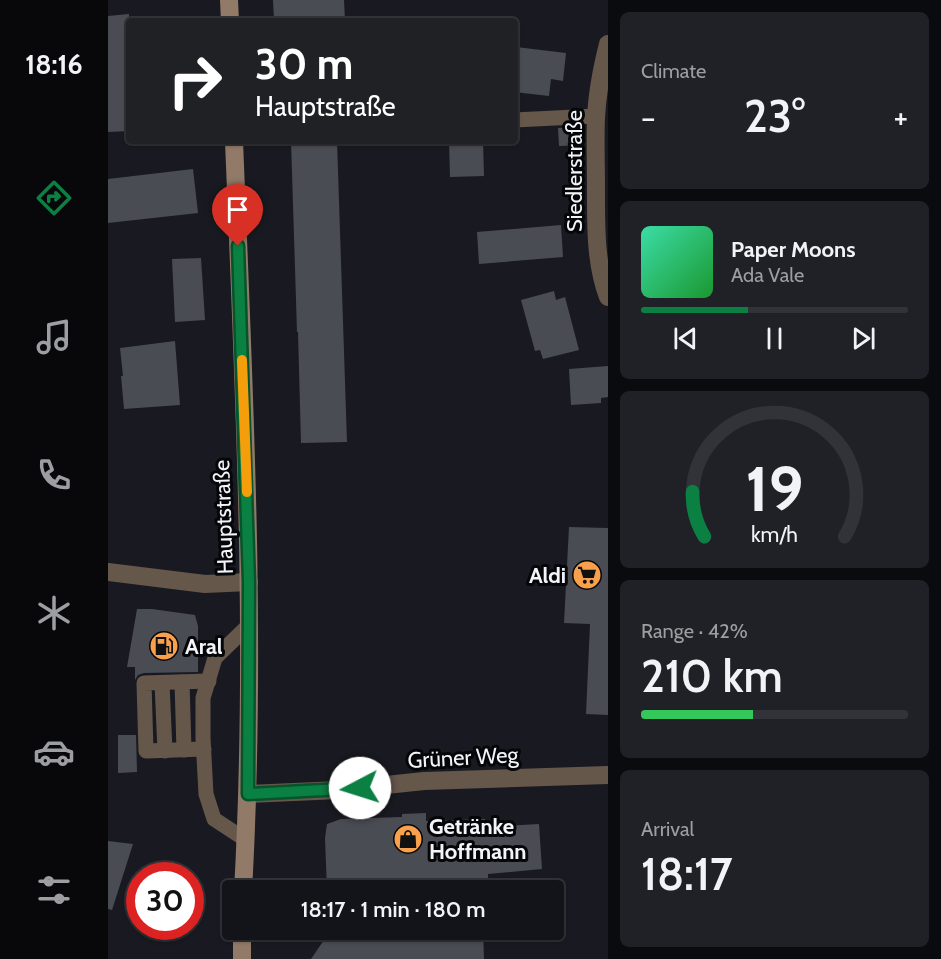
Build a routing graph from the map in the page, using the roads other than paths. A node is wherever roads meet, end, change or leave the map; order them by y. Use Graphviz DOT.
graph roads {
  1 [pos="229,0"];
  2 [pos="230,18"];
  3 [pos="608,44"];
  4 [pos="596,116"];
  5 [pos="518,120"];
  6 [pos="234,144"];
  7 [pos="608,297"];
  8 [pos="108,572"];
  9 [pos="249,582"];
  10 [pos="249,625"];
  11 [pos="209,681"];
  12 [pos="182,682"];
  13 [pos="204,749"];
  14 [pos="184,750"];
  15 [pos="608,775"];
  16 [pos="248,794"];
  17 [pos="246,840"];
  18 [pos="244,880"];
  19 [pos="242,940"];
  20 [pos="242,959"];
  1 -- 2 [label="main road"];
  3 -- 4 [label="street, Siedlerstraße"];
  4 -- 5 [label="lane"];
  4 -- 7 [label="street, Siedlerstraße"];
  6 -- 9 [label="main road, Hauptstraße"];
  8 -- 9 [label="street"];
  9 -- 10 [label="main road, Hauptstraße"];
  10 -- 11 [label="lane"];
  10 -- 16 [label="main road, Hauptstraße"];
  11 -- 12 [label="lane"];
  11 -- 13 [label="lane"];
  12 -- 14 [label="lane"];
  12 -- 14 [label="lane"];
  13 -- 14 [label="lane"];
  13 -- 17 [label="lane"];
  15 -- 16 [label="street, Grüner Weg"];
  16 -- 17 [label="main road, Hauptstraße"];
  17 -- 18 [label="main road, Hauptstraße"];
  19 -- 20 [label="main road"];
}
